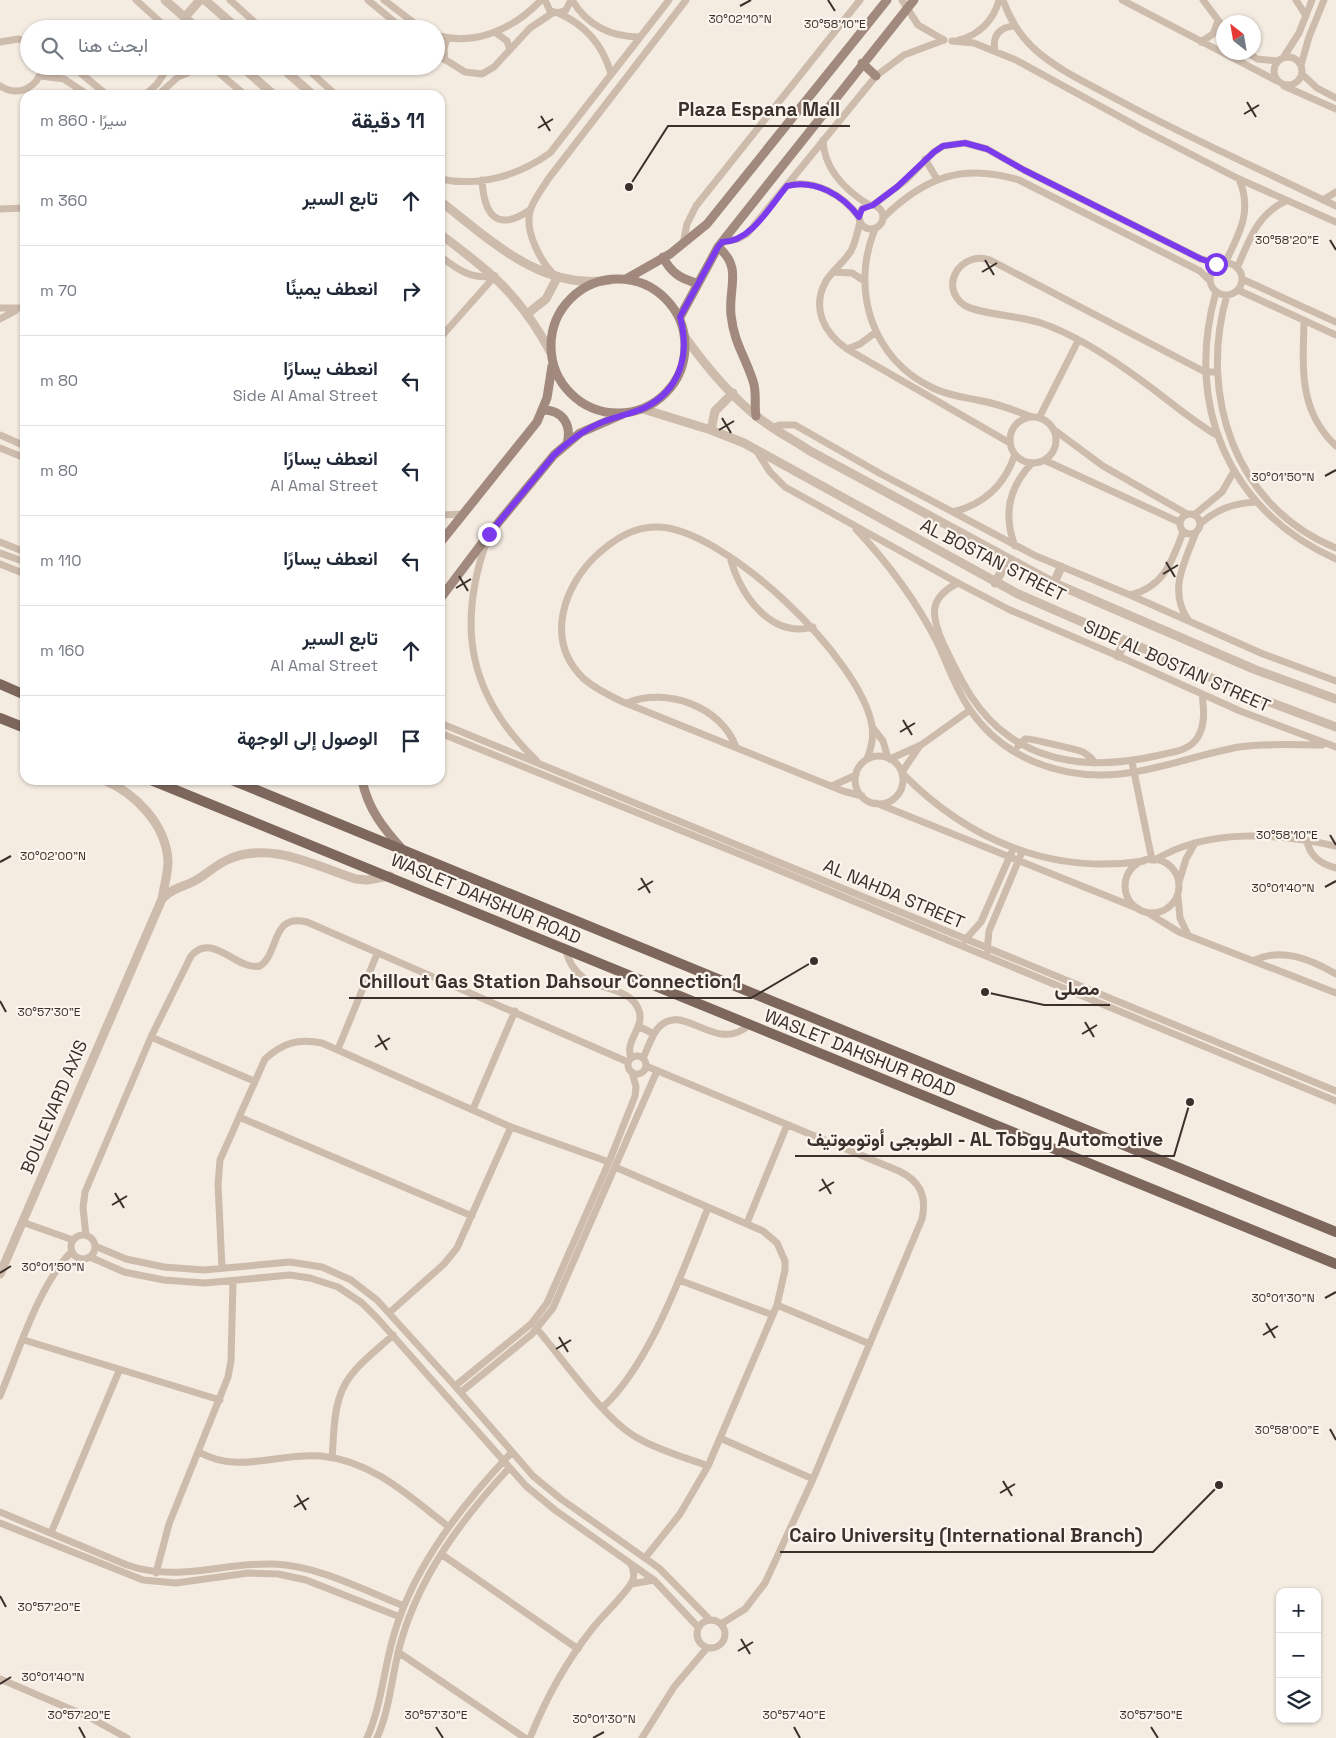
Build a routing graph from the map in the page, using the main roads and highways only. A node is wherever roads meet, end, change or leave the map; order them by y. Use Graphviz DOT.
graph roads {
  1 [pos="887,0"];
  2 [pos="914,0"];
  3 [pos="862,63"];
  4 [pos="876,76"];
  5 [pos="720,244"];
  6 [pos="663,257"];
  7 [pos="626,279"];
  8 [pos="697,283"];
  9 [pos="680,317"];
  10 [pos="552,364"];
  11 [pos="543,410"];
  12 [pos="627,413"];
  13 [pos="756,416"];
  14 [pos="566,444"];
  15 [pos="445,537"];
  16 [pos="445,592"];
  17 [pos="0,684"];
  18 [pos="20,693"];
  19 [pos="0,718"];
  20 [pos="20,726"];
  21 [pos="163,785"];
  22 [pos="245,785"];
  23 [pos="364,785"];
  24 [pos="403,850"];
  25 [pos="1336,1232"];
  26 [pos="1336,1264"];
  1 -- 6 [label="main road"];
  2 -- 3 [label="main road"];
  3 -- 4 [label="main road"];
  3 -- 5 [label="main road"];
  5 -- 8 [label="main road"];
  5 -- 13 [label="main road"];
  6 -- 7 [label="main road"];
  6 -- 8 [label="main road"];
  7 -- 9 [label="main road"];
  7 -- 10 [label="main road"];
  8 -- 9 [label="main road"];
  9 -- 12 [label="main road"];
  10 -- 11 [label="main road"];
  10 -- 12 [label="main road"];
  11 -- 14 [label="main road"];
  11 -- 15 [label="main road"];
  12 -- 14 [label="main road"];
  14 -- 16 [label="main road"];
  17 -- 18 [label="main road"];
  19 -- 20 [label="main road"];
  21 -- 26 [label="main road, WASLET DAHSHUR ROAD"];
  22 -- 24 [label="main road, WASLET DAHSHUR ROAD"];
  23 -- 24 [label="main road"];
  24 -- 25 [label="main road, WASLET DAHSHUR ROAD"];
}
